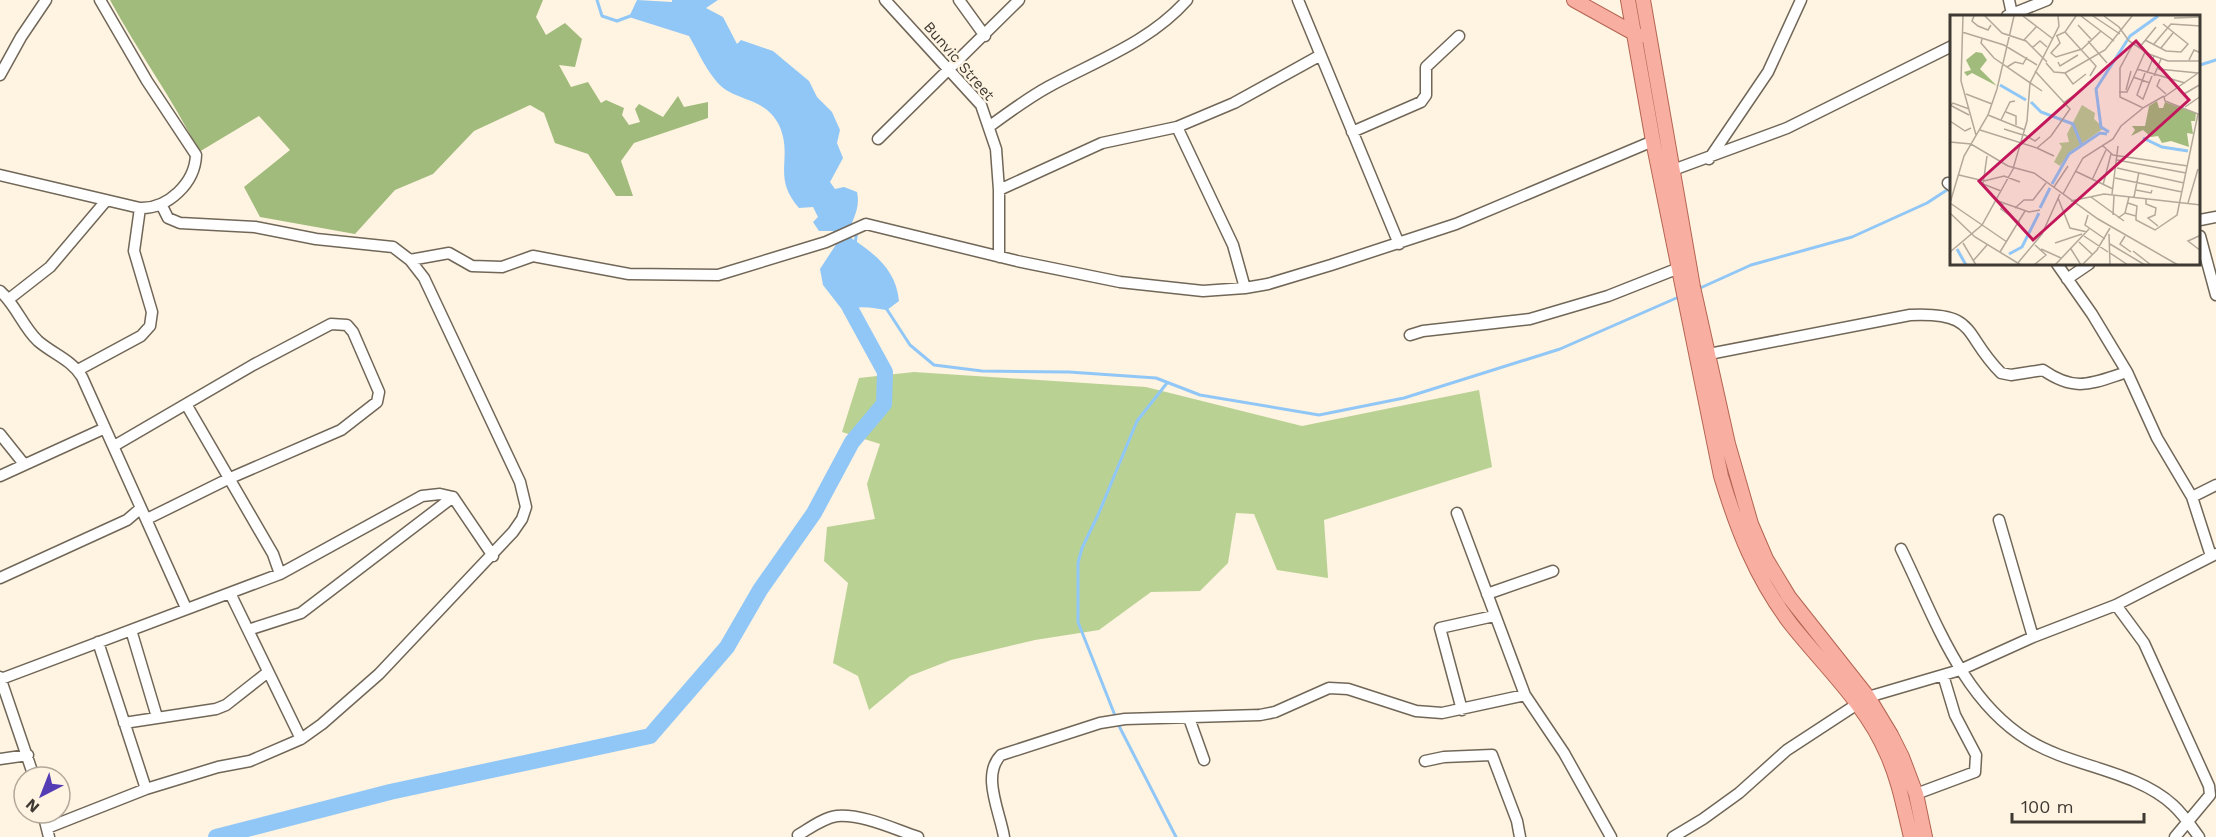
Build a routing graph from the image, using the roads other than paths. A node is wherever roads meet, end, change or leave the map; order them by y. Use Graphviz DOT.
graph roads {
  1 [pos="46,0"];
  2 [pos="100,0"];
  3 [pos="885,0"];
  4 [pos="958,0"];
  5 [pos="1019,0"];
  6 [pos="1187,0"];
  7 [pos="1298,0"];
  8 [pos="1574,0"];
  9 [pos="1628,0"];
  10 [pos="1643,0"];
  11 [pos="1801,0"];
  12 [pos="2009,0"];
  13 [pos="2047,0"];
  14 [pos="2009,15"];
  15 [pos="985,36"];
  16 [pos="1460,36"];
  17 [pos="1635,36"];
  18 [pos="1650,36"];
  19 [pos="1950,47"];
  20 [pos="1319,56"];
  21 [pos="950,70"];
  22 [pos="0,75"];
  23 [pos="990,126"];
  24 [pos="1177,127"];
  25 [pos="1352,132"];
  26 [pos="878,139"];
  27 [pos="1653,141"];
  28 [pos="1709,159"];
  29 [pos="1673,170"];
  30 [pos="0,175"];
  31 [pos="999,190"];
  32 [pos="105,202"];
  33 [pos="162,206"];
  34 [pos="140,208"];
  35 [pos="2216,217"];
  36 [pos="2201,220"];
  37 [pos="2201,243"];
  38 [pos="1398,244"];
  39 [pos="999,257"];
  40 [pos="411,260"];
  41 [pos="2058,266"];
  42 [pos="2086,266"];
  43 [pos="1679,268"];
  44 [pos="2067,279"];
  45 [pos="1245,288"];
  46 [pos="0,291"];
  47 [pos="1689,295"];
  48 [pos="2216,295"];
  49 [pos="9,300"];
  50 [pos="1410,335"];
  51 [pos="1709,354"];
  52 [pos="78,370"];
  53 [pos="2127,372"];
  54 [pos="186,404"];
  55 [pos="104,429"];
  56 [pos="0,434"];
  57 [pos="114,446"];
  58 [pos="24,464"];
  59 [pos="0,476"];
  60 [pos="228,479"];
  61 [pos="2216,485"];
  62 [pos="453,497"];
  63 [pos="2192,497"];
  64 [pos="141,508"];
  65 [pos="1457,513"];
  66 [pos="147,519"];
  67 [pos="1999,520"];
  68 [pos="1901,549"];
  69 [pos="2214,555"];
  70 [pos="493,556"];
  71 [pos="1553,571"];
  72 [pos="280,574"];
  73 [pos="0,578"];
  74 [pos="230,593"];
  75 [pos="1487,594"];
  76 [pos="2116,605"];
  77 [pos="186,608"];
  78 [pos="1494,616"];
  79 [pos="131,630"];
  80 [pos="248,630"];
  81 [pos="2033,638"];
  82 [pos="98,642"];
  83 [pos="1960,670"];
  84 [pos="268,672"];
  85 [pos="1943,675"];
  86 [pos="0,678"];
  87 [pos="1525,695"];
  88 [pos="1863,701"];
  89 [pos="1462,710"];
  90 [pos="158,717"];
  91 [pos="1188,718"];
  92 [pos="124,723"];
  93 [pos="301,739"];
  94 [pos="28,755"];
  95 [pos="0,759"];
  96 [pos="1204,760"];
  97 [pos="1425,761"];
  98 [pos="31,765"];
  99 [pos="146,789"];
  100 [pos="1916,794"];
  101 [pos="2188,823"];
  102 [pos="48,832"];
  103 [pos="798,835"];
  104 [pos="918,837"];
  105 [pos="1004,837"];
  106 [pos="1520,837"];
  107 [pos="1611,837"];
  108 [pos="1673,837"];
  109 [pos="1911,837"];
  110 [pos="1925,837"];
  111 [pos="2175,837"];
  112 [pos="2199,837"];
  1 -- 22 [label="street"];
  2 -- 33 [label="street"];
  3 -- 21 [label="street, Bunvic Street"];
  4 -- 15 [label="street"];
  5 -- 15 [label="street"];
  6 -- 23 [label="street"];
  7 -- 20 [label="street"];
  8 -- 17 [label="main road"];
  9 -- 17 [label="main road"];
  10 -- 18 [label="main road"];
  11 -- 28 [label="street"];
  12 -- 14 [label="street"];
  13 -- 14 [label="street"];
  15 -- 21 [label="street"];
  16 -- 25 [label="street"];
  17 -- 18 [label="main road"];
  17 -- 27 [label="main road"];
  18 -- 29 [label="main road"];
  19 -- 28 [label="street"];
  20 -- 24 [label="street"];
  20 -- 25 [label="street"];
  21 -- 23 [label="street, Bunvic Street"];
  21 -- 26 [label="street"];
  23 -- 31 [label="street, Bunvic Street"];
  24 -- 31 [label="street"];
  24 -- 45 [label="street"];
  25 -- 38 [label="street"];
  27 -- 38 [label="street"];
  27 -- 43 [label="main road"];
  28 -- 29 [label="street"];
  29 -- 47 [label="main road"];
  30 -- 32 [label="street"];
  31 -- 39 [label="street, Bunvic Street"];
  32 -- 34 [label="street"];
  32 -- 49 [label="street"];
  33 -- 34 [label="street"];
  33 -- 40 [label="street"];
  34 -- 52 [label="street"];
  35 -- 36 [label="street"];
  37 -- 48 [label="street"];
  38 -- 45 [label="street"];
  39 -- 40 [label="street"];
  39 -- 45 [label="street"];
  40 -- 70 [label="street"];
  41 -- 44 [label="street"];
  42 -- 44 [label="street"];
  43 -- 47 [label="main road"];
  43 -- 50 [label="street"];
  44 -- 53 [label="street"];
  46 -- 49 [label="street"];
  47 -- 51 [label="main road"];
  47 -- 88 [label="main road"];
  49 -- 52 [label="street"];
  51 -- 53 [label="street"];
  51 -- 88 [label="main road"];
  52 -- 55 [label="street"];
  53 -- 63 [label="street"];
  54 -- 57 [label="street"];
  54 -- 60 [label="street"];
  54 -- 60 [label="street"];
  55 -- 57 [label="street"];
  55 -- 58 [label="street"];
  56 -- 58 [label="street"];
  57 -- 64 [label="street"];
  58 -- 59 [label="street"];
  60 -- 66 [label="street"];
  60 -- 72 [label="street"];
  61 -- 63 [label="street"];
  62 -- 70 [label="street"];
  62 -- 72 [label="street"];
  62 -- 80 [label="street"];
  63 -- 69 [label="street"];
  64 -- 66 [label="street"];
  64 -- 73 [label="street"];
  65 -- 75 [label="street"];
  66 -- 77 [label="street"];
  67 -- 81 [label="street"];
  68 -- 83 [label="street"];
  69 -- 76 [label="street"];
  70 -- 93 [label="street"];
  71 -- 75 [label="street"];
  72 -- 74 [label="street"];
  74 -- 77 [label="street"];
  74 -- 80 [label="street"];
  75 -- 78 [label="street"];
  76 -- 81 [label="street"];
  76 -- 101 [label="street"];
  77 -- 79 [label="street"];
  78 -- 87 [label="street"];
  78 -- 89 [label="street"];
  79 -- 82 [label="street"];
  79 -- 90 [label="street"];
  80 -- 84 [label="street"];
  81 -- 83 [label="street"];
  82 -- 86 [label="street"];
  82 -- 92 [label="street"];
  83 -- 85 [label="street"];
  83 -- 101 [label="street"];
  84 -- 90 [label="street"];
  84 -- 93 [label="street"];
  85 -- 88 [label="street"];
  85 -- 100 [label="street"];
  86 -- 94 [label="street"];
  87 -- 89 [label="street"];
  87 -- 107 [label="street"];
  88 -- 100 [label="main road"];
  88 -- 108 [label="street"];
  88 -- 109 [label="main road"];
  89 -- 91 [label="street"];
  90 -- 92 [label="street"];
  91 -- 96 [label="street"];
  91 -- 105 [label="street"];
  92 -- 99 [label="street"];
  93 -- 99 [label="street"];
  94 -- 95 [label="street"];
  94 -- 98 [label="street"];
  97 -- 106 [label="street"];
  99 -- 102 [label="street"];
  100 -- 110 [label="main road"];
  101 -- 111 [label="street"];
  101 -- 112 [label="street"];
  103 -- 104 [label="street"];
}
